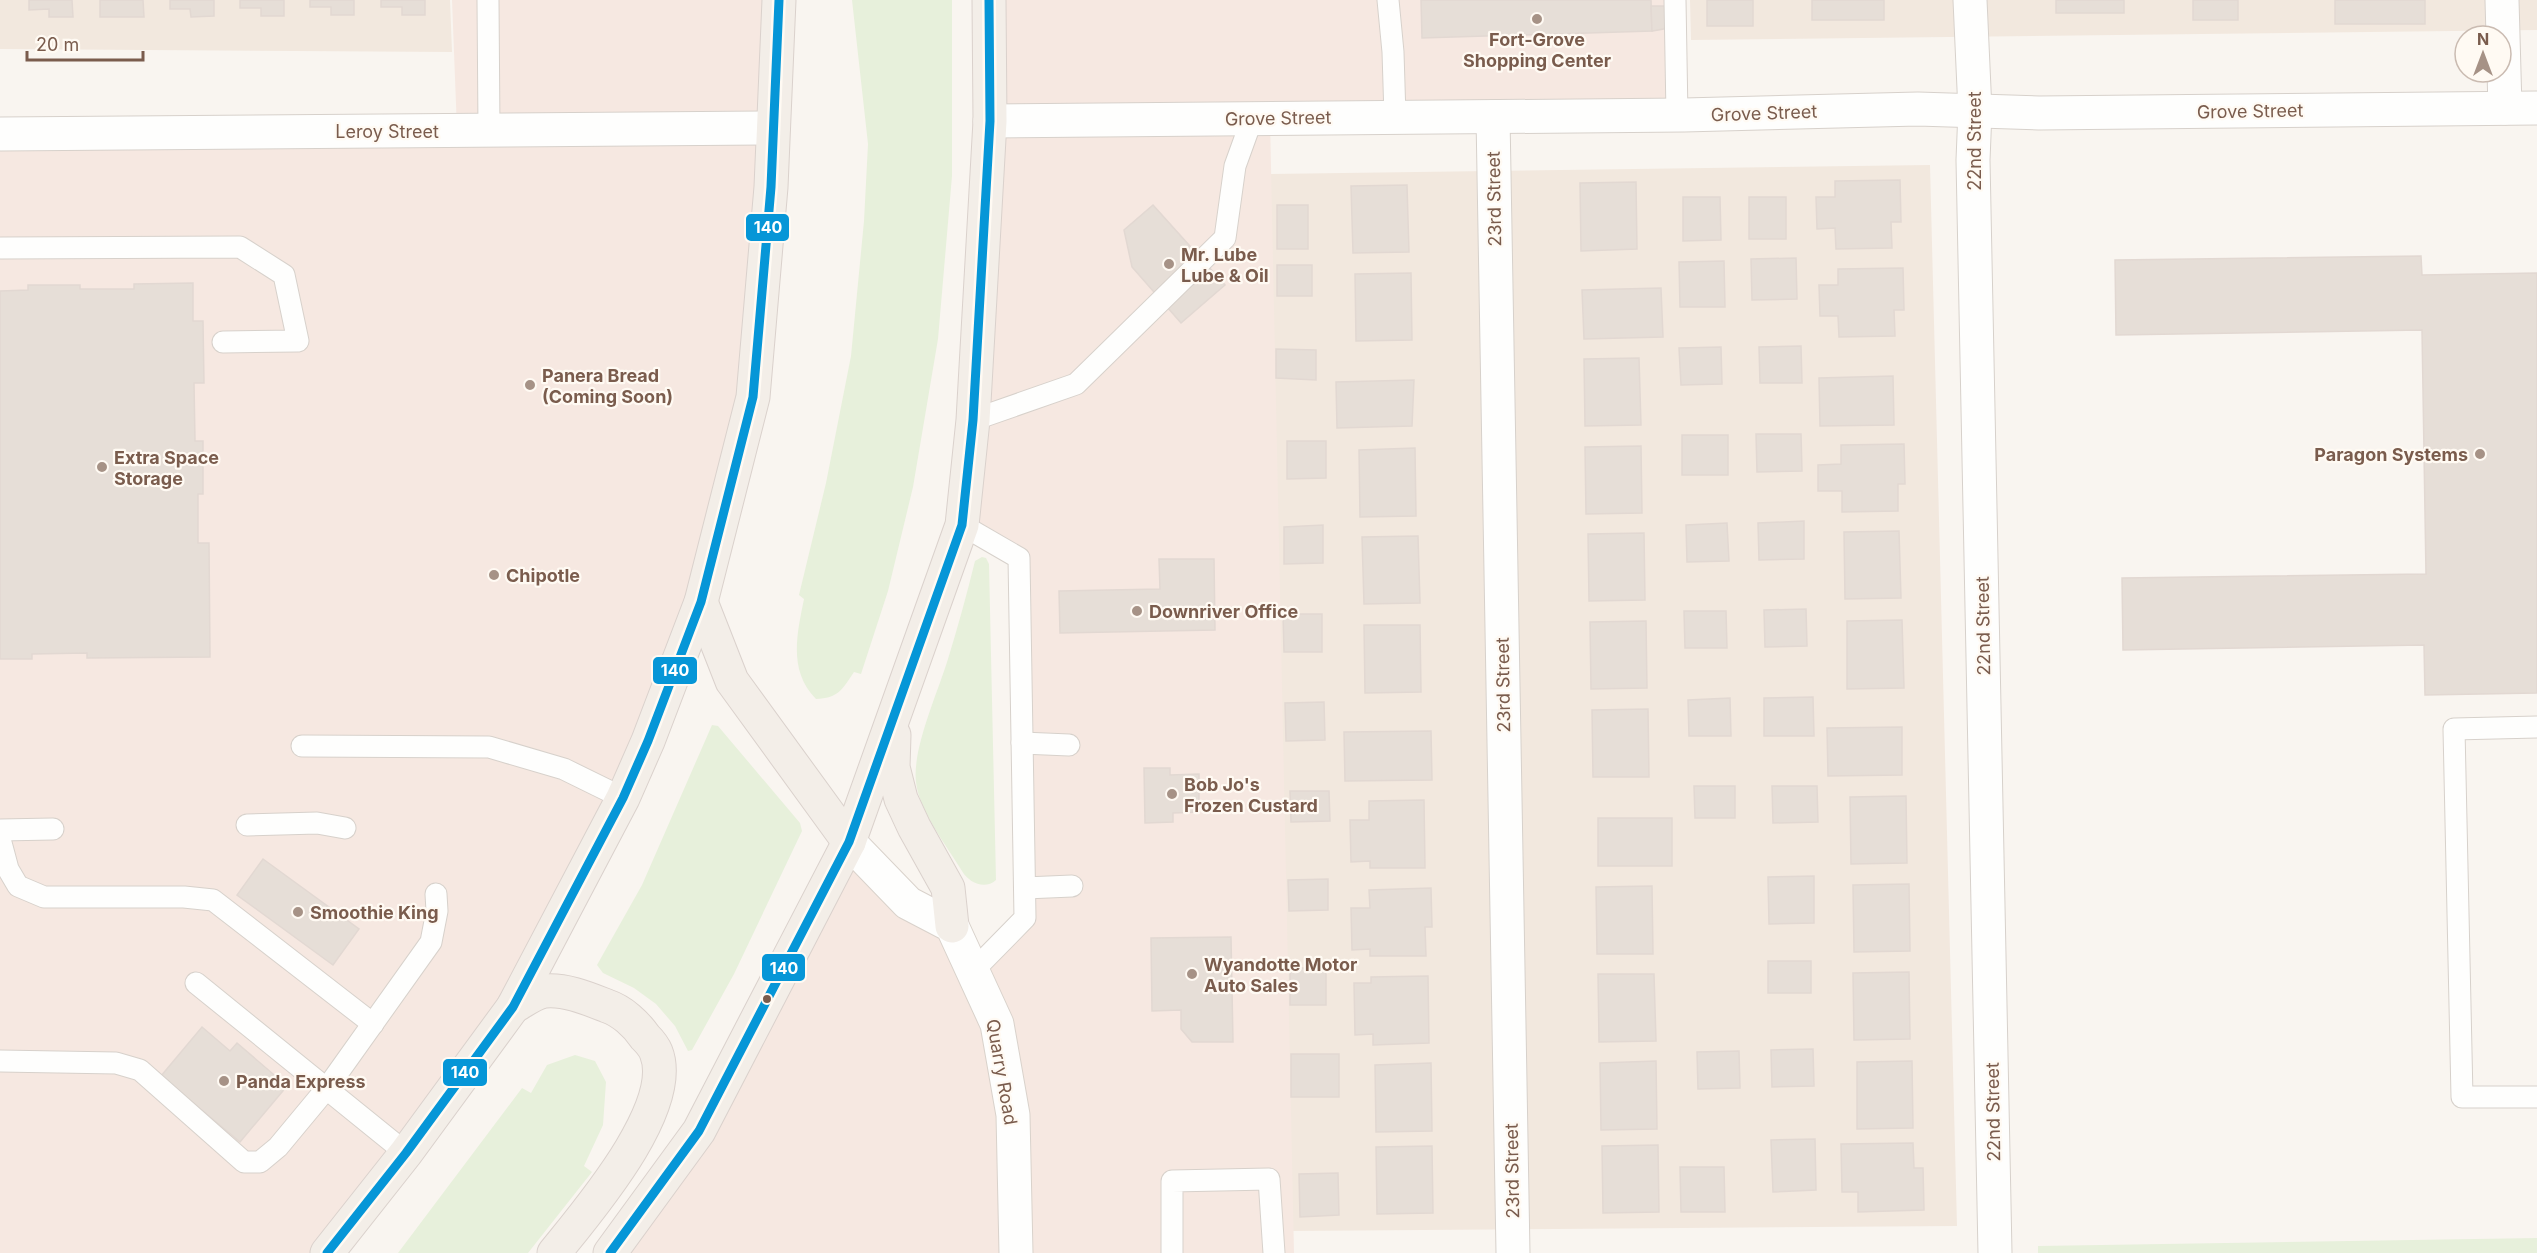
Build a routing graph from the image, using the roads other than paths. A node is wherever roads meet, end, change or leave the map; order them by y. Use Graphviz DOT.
graph roads {
  1 [pos="488,0"];
  2 [pos="779,0"];
  3 [pos="989,0"];
  4 [pos="1388,0"];
  5 [pos="1676,0"];
  6 [pos="1970,0"];
  7 [pos="2502,0"];
  8 [pos="2505,108"];
  9 [pos="2537,108"];
  10 [pos="1975,111"];
  11 [pos="1677,115"];
  12 [pos="1395,117"];
  13 [pos="1493,117"];
  14 [pos="1252,118"];
  15 [pos="990,121"];
  16 [pos="773,128"];
  17 [pos="489,130"];
  18 [pos="0,134"];
  19 [pos="0,248"];
  20 [pos="223,342"];
  21 [pos="973,420"];
  22 [pos="962,525"];
  23 [pos="701,602"];
  24 [pos="895,712"];
  25 [pos="2537,727"];
  26 [pos="1022,743"];
  27 [pos="1070,745"];
  28 [pos="302,746"];
  29 [pos="623,798"];
  30 [pos="247,825"];
  31 [pos="345,828"];
  32 [pos="53,829"];
  33 [pos="0,830"];
  34 [pos="0,838"];
  35 [pos="849,842"];
  36 [pos="1072,886"];
  37 [pos="1025,888"];
  38 [pos="436,894"];
  39 [pos="952,926"];
  40 [pos="973,971"];
  41 [pos="196,982"];
  42 [pos="513,1007"];
  43 [pos="373,1024"];
  44 [pos="0,1061"];
  45 [pos="327,1088"];
  46 [pos="2537,1097"];
  47 [pos="406,1153"];
  48 [pos="345,1240"];
  49 [pos="327,1253"];
  50 [pos="554,1253"];
  51 [pos="610,1253"];
  52 [pos="1016,1253"];
  53 [pos="1172,1253"];
  54 [pos="1274,1253"];
  55 [pos="1513,1253"];
  56 [pos="1995,1253"];
  1 -- 17 [label="lane"];
  2 -- 16 [label="main road"];
  3 -- 15 [label="main road"];
  4 -- 12 [label="lane"];
  5 -- 11 [label="lane"];
  6 -- 10 [label="street, 22nd Street"];
  7 -- 8 [label="street"];
  8 -- 9 [label="street, Grove Street"];
  8 -- 10 [label="street, Grove Street"];
  10 -- 11 [label="street, Grove Street"];
  10 -- 56 [label="street, 22nd Street"];
  11 -- 13 [label="street, Grove Street"];
  12 -- 13 [label="street, Grove Street"];
  12 -- 14 [label="street, Grove Street"];
  13 -- 55 [label="street, 23rd Street"];
  14 -- 15 [label="street, Grove Street"];
  14 -- 21 [label="lane"];
  15 -- 21 [label="main road"];
  16 -- 17 [label="street, Leroy Street"];
  16 -- 23 [label="main road"];
  17 -- 18 [label="street, Leroy Street"];
  19 -- 20 [label="lane"];
  21 -- 22 [label="main road"];
  22 -- 24 [label="main road"];
  22 -- 26 [label="lane"];
  23 -- 29 [label="main road"];
  23 -- 35 [label="main road"];
  24 -- 35 [label="main road"];
  24 -- 39 [label="main road"];
  25 -- 46 [label="lane"];
  26 -- 27 [label="lane"];
  26 -- 37 [label="lane"];
  28 -- 29 [label="lane"];
  29 -- 42 [label="main road"];
  30 -- 31 [label="lane"];
  32 -- 33 [label="lane"];
  34 -- 43 [label="lane"];
  35 -- 39 [label="street"];
  35 -- 51 [label="main road"];
  36 -- 37 [label="lane"];
  37 -- 40 [label="lane"];
  38 -- 43 [label="lane"];
  39 -- 40 [label="street, Quarry Road"];
  40 -- 52 [label="street, Quarry Road"];
  41 -- 45 [label="lane"];
  42 -- 47 [label="main road"];
  42 -- 50 [label="main road"];
  43 -- 45 [label="lane"];
  44 -- 45 [label="lane"];
  45 -- 47 [label="lane"];
  47 -- 48 [label="main road"];
  48 -- 49 [label="main road"];
  53 -- 54 [label="lane"];
}
